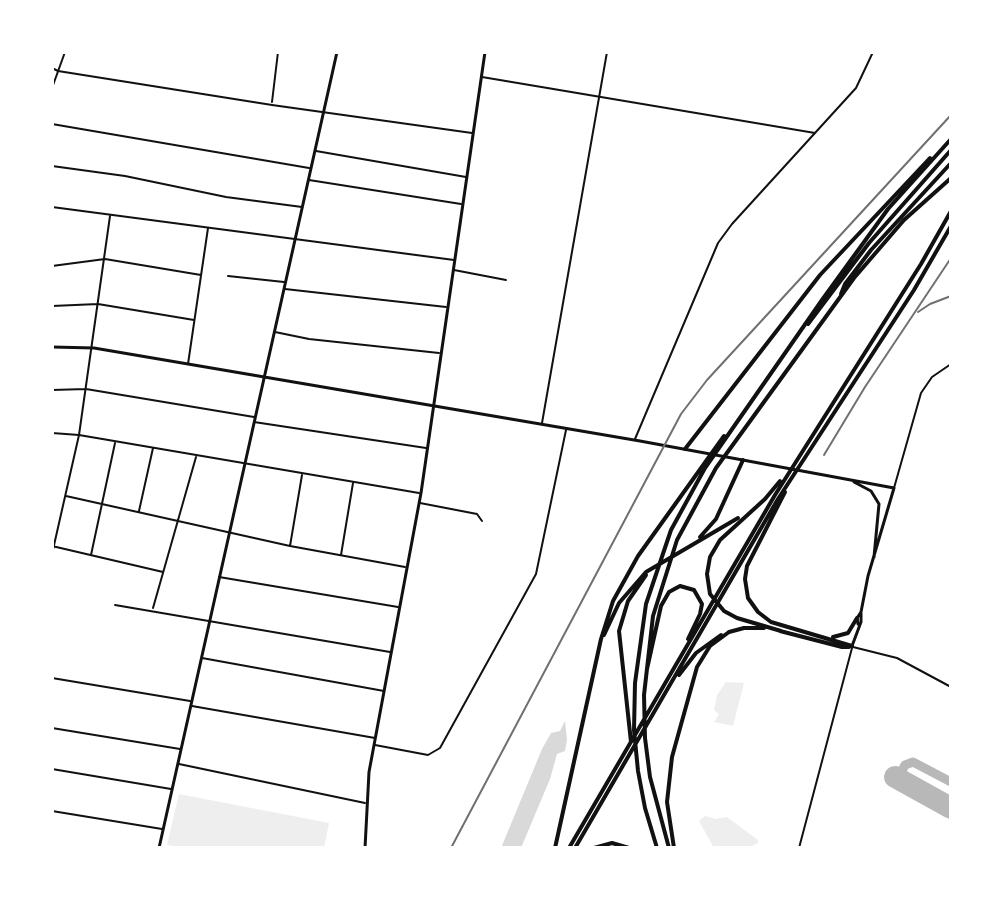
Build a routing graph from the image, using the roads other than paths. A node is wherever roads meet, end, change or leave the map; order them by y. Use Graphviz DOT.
graph roads {
  1 [pos="65,52"];
  2 [pos="278,52"];
  3 [pos="337,52"];
  4 [pos="485,52"];
  5 [pos="607,52"];
  6 [pos="873,52"];
  7 [pos="52,68"];
  8 [pos="58,71"];
  9 [pos="481,76"];
  10 [pos="52,88"];
  11 [pos="599,96"];
  12 [pos="272,105"];
  13 [pos="323,112"];
  14 [pos="52,124"];
  15 [pos="472,133"];
  16 [pos="815,133"];
  17 [pos="951,139"];
  18 [pos="941,150"];
  19 [pos="951,150"];
  20 [pos="314,151"];
  21 [pos="951,163"];
  22 [pos="52,166"];
  23 [pos="311,169"];
  24 [pos="466,177"];
  25 [pos="951,178"];
  26 [pos="308,180"];
  27 [pos="462,204"];
  28 [pos="52,207"];
  29 [pos="302,207"];
  30 [pos="951,211"];
  31 [pos="110,215"];
  32 [pos="951,226"];
  33 [pos="208,227"];
  34 [pos="295,239"];
  35 [pos="105,259"];
  36 [pos="454,260"];
  37 [pos="52,266"];
  38 [pos="453,269"];
  39 [pos="201,275"];
  40 [pos="228,276"];
  41 [pos="506,280"];
  42 [pos="285,282"];
  43 [pos="284,289"];
  44 [pos="836,303"];
  45 [pos="98,304"];
  46 [pos="52,306"];
  47 [pos="447,308"];
  48 [pos="194,320"];
  49 [pos="274,331"];
  50 [pos="796,338"];
  51 [pos="52,347"];
  52 [pos="91,348"];
  53 [pos="441,353"];
  54 [pos="188,364"];
  55 [pos="951,364"];
  56 [pos="264,377"];
  57 [pos="86,389"];
  58 [pos="52,390"];
  59 [pos="433,406"];
  60 [pos="254,420"];
  61 [pos="542,424"];
  62 [pos="566,428"];
  63 [pos="52,433"];
  64 [pos="812,434"];
  65 [pos="79,435"];
  66 [pos="635,440"];
  67 [pos="116,442"];
  68 [pos="153,448"];
  69 [pos="427,448"];
  70 [pos="685,449"];
  71 [pos="196,455"];
  72 [pos="708,459"];
  73 [pos="743,460"];
  74 [pos="245,464"];
  75 [pos="302,473"];
  76 [pos="791,478"];
  77 [pos="851,479"];
  78 [pos="353,482"];
  79 [pos="894,488"];
  80 [pos="421,493"];
  81 [pos="66,496"];
  82 [pos="419,503"];
  83 [pos="102,504"];
  84 [pos="139,512"];
  85 [pos="745,514"];
  86 [pos="178,520"];
  87 [pos="482,521"];
  88 [pos="229,533"];
  89 [pos="692,544"];
  90 [pos="53,546"];
  91 [pos="290,546"];
  92 [pos="52,554"];
  93 [pos="91,555"];
  94 [pos="341,555"];
  95 [pos="667,559"];
  96 [pos="874,562"];
  97 [pos="407,568"];
  98 [pos="164,572"];
  99 [pos="219,577"];
  100 [pos="115,605"];
  101 [pos="400,608"];
  102 [pos="153,610"];
  103 [pos="210,621"];
  104 [pos="858,621"];
  105 [pos="781,631"];
  106 [pos="729,632"];
  107 [pos="822,636"];
  108 [pos="852,646"];
  109 [pos="391,653"];
  110 [pos="201,657"];
  111 [pos="593,676"];
  112 [pos="52,678"];
  113 [pos="644,684"];
  114 [pos="951,687"];
  115 [pos="384,691"];
  116 [pos="663,692"];
  117 [pos="191,704"];
  118 [pos="52,728"];
  119 [pos="375,738"];
  120 [pos="374,745"];
  121 [pos="181,749"];
  122 [pos="636,761"];
  123 [pos="178,764"];
  124 [pos="52,769"];
  125 [pos="172,789"];
  126 [pos="365,803"];
  127 [pos="52,811"];
  128 [pos="163,829"];
  129 [pos="159,848"];
  130 [pos="365,848"];
  131 [pos="555,848"];
  132 [pos="572,848"];
  133 [pos="594,848"];
  134 [pos="629,848"];
  135 [pos="657,848"];
  136 [pos="672,848"];
  137 [pos="799,848"];
  1 -- 8 [label="street"];
  2 -- 12 [label="street"];
  3 -- 13 [label="main road"];
  4 -- 9 [label="main road"];
  5 -- 11 [label="street"];
  6 -- 16 [label="street"];
  7 -- 8 [label="street"];
  8 -- 10 [label="street"];
  8 -- 12 [label="street"];
  9 -- 11 [label="street"];
  9 -- 15 [label="main road"];
  11 -- 16 [label="street"];
  11 -- 61 [label="street"];
  12 -- 13 [label="street"];
  13 -- 15 [label="street"];
  13 -- 20 [label="main road"];
  14 -- 23 [label="street"];
  15 -- 24 [label="main road"];
  16 -- 66 [label="street"];
  17 -- 18 [label="highway"];
  18 -- 50 [label="highway"];
  18 -- 70 [label="highway"];
  19 -- 50 [label="highway"];
  20 -- 23 [label="main road"];
  20 -- 24 [label="street"];
  21 -- 44 [label="highway"];
  22 -- 29 [label="street"];
  23 -- 26 [label="main road"];
  24 -- 27 [label="main road"];
  25 -- 44 [label="highway"];
  26 -- 27 [label="street"];
  26 -- 29 [label="main road"];
  27 -- 36 [label="main road"];
  28 -- 31 [label="street"];
  29 -- 34 [label="main road"];
  30 -- 64 [label="highway"];
  31 -- 33 [label="street"];
  31 -- 35 [label="street"];
  32 -- 76 [label="highway"];
  33 -- 34 [label="street"];
  33 -- 39 [label="street"];
  34 -- 36 [label="street"];
  34 -- 42 [label="main road"];
  35 -- 37 [label="street"];
  35 -- 39 [label="street"];
  35 -- 45 [label="street"];
  36 -- 38 [label="main road"];
  38 -- 41 [label="street"];
  38 -- 47 [label="main road"];
  39 -- 48 [label="street"];
  40 -- 42 [label="street"];
  42 -- 43 [label="main road"];
  43 -- 47 [label="street"];
  43 -- 49 [label="main road"];
  44 -- 113 [label="highway"];
  45 -- 46 [label="street"];
  45 -- 48 [label="street"];
  45 -- 52 [label="street"];
  47 -- 53 [label="main road"];
  48 -- 54 [label="street"];
  49 -- 53 [label="street"];
  49 -- 56 [label="main road"];
  50 -- 72 [label="highway"];
  51 -- 52 [label="main road"];
  52 -- 54 [label="main road"];
  52 -- 57 [label="street"];
  53 -- 59 [label="main road"];
  54 -- 56 [label="main road"];
  55 -- 79 [label="street"];
  56 -- 59 [label="main road"];
  56 -- 60 [label="main road"];
  57 -- 58 [label="street"];
  57 -- 60 [label="street"];
  57 -- 65 [label="street"];
  59 -- 61 [label="main road"];
  59 -- 69 [label="main road"];
  60 -- 69 [label="street"];
  60 -- 74 [label="main road"];
  61 -- 62 [label="main road"];
  62 -- 66 [label="main road"];
  62 -- 120 [label="street"];
  63 -- 65 [label="street"];
  64 -- 85 [label="highway"];
  64 -- 116 [label="highway"];
  65 -- 67 [label="street"];
  65 -- 81 [label="street"];
  66 -- 70 [label="main road"];
  67 -- 68 [label="street"];
  67 -- 83 [label="street"];
  68 -- 71 [label="street"];
  68 -- 84 [label="street"];
  69 -- 80 [label="main road"];
  70 -- 73 [label="main road"];
  71 -- 74 [label="street"];
  71 -- 86 [label="street"];
  72 -- 111 [label="highway"];
  72 -- 122 [label="highway"];
  73 -- 77 [label="main road"];
  73 -- 89 [label="highway"];
  74 -- 75 [label="street"];
  74 -- 88 [label="main road"];
  75 -- 78 [label="street"];
  75 -- 91 [label="street"];
  76 -- 107 [label="highway"];
  76 -- 116 [label="highway"];
  77 -- 79 [label="main road"];
  77 -- 96 [label="main road"];
  78 -- 80 [label="street"];
  78 -- 94 [label="street"];
  79 -- 96 [label="main road"];
  80 -- 82 [label="main road"];
  81 -- 83 [label="street"];
  81 -- 90 [label="street"];
  82 -- 87 [label="street"];
  82 -- 97 [label="main road"];
  83 -- 84 [label="street"];
  83 -- 93 [label="street"];
  84 -- 86 [label="street"];
  85 -- 89 [label="highway"];
  85 -- 105 [label="highway"];
  86 -- 88 [label="street"];
  86 -- 98 [label="street"];
  88 -- 91 [label="street"];
  88 -- 99 [label="main road"];
  89 -- 95 [label="highway"];
  90 -- 92 [label="street"];
  90 -- 93 [label="street"];
  91 -- 94 [label="street"];
  93 -- 98 [label="street"];
  94 -- 97 [label="street"];
  95 -- 111 [label="highway"];
  95 -- 122 [label="highway"];
  96 -- 104 [label="main road"];
  97 -- 101 [label="main road"];
  98 -- 102 [label="street"];
  99 -- 101 [label="street"];
  99 -- 103 [label="main road"];
  100 -- 102 [label="street"];
  101 -- 109 [label="main road"];
  102 -- 103 [label="street"];
  103 -- 109 [label="street"];
  103 -- 110 [label="main road"];
  104 -- 107 [label="highway"];
  104 -- 108 [label="main road"];
  105 -- 106 [label="highway"];
  105 -- 108 [label="highway"];
  106 -- 116 [label="highway"];
  106 -- 136 [label="highway"];
  107 -- 108 [label="highway"];
  108 -- 114 [label="street"];
  108 -- 137 [label="street"];
  109 -- 115 [label="main road"];
  110 -- 115 [label="street"];
  110 -- 117 [label="main road"];
  111 -- 131 [label="highway"];
  112 -- 117 [label="street"];
  113 -- 116 [label="highway"];
  113 -- 136 [label="highway"];
  115 -- 119 [label="main road"];
  116 -- 132 [label="highway"];
  117 -- 119 [label="street"];
  117 -- 121 [label="main road"];
  118 -- 121 [label="street"];
  119 -- 120 [label="main road"];
  120 -- 126 [label="main road"];
  121 -- 123 [label="main road"];
  122 -- 135 [label="highway"];
  123 -- 125 [label="main road"];
  123 -- 126 [label="street"];
  124 -- 125 [label="street"];
  125 -- 128 [label="main road"];
  126 -- 130 [label="main road"];
  127 -- 128 [label="street"];
  128 -- 129 [label="main road"];
  133 -- 134 [label="highway"];
}
